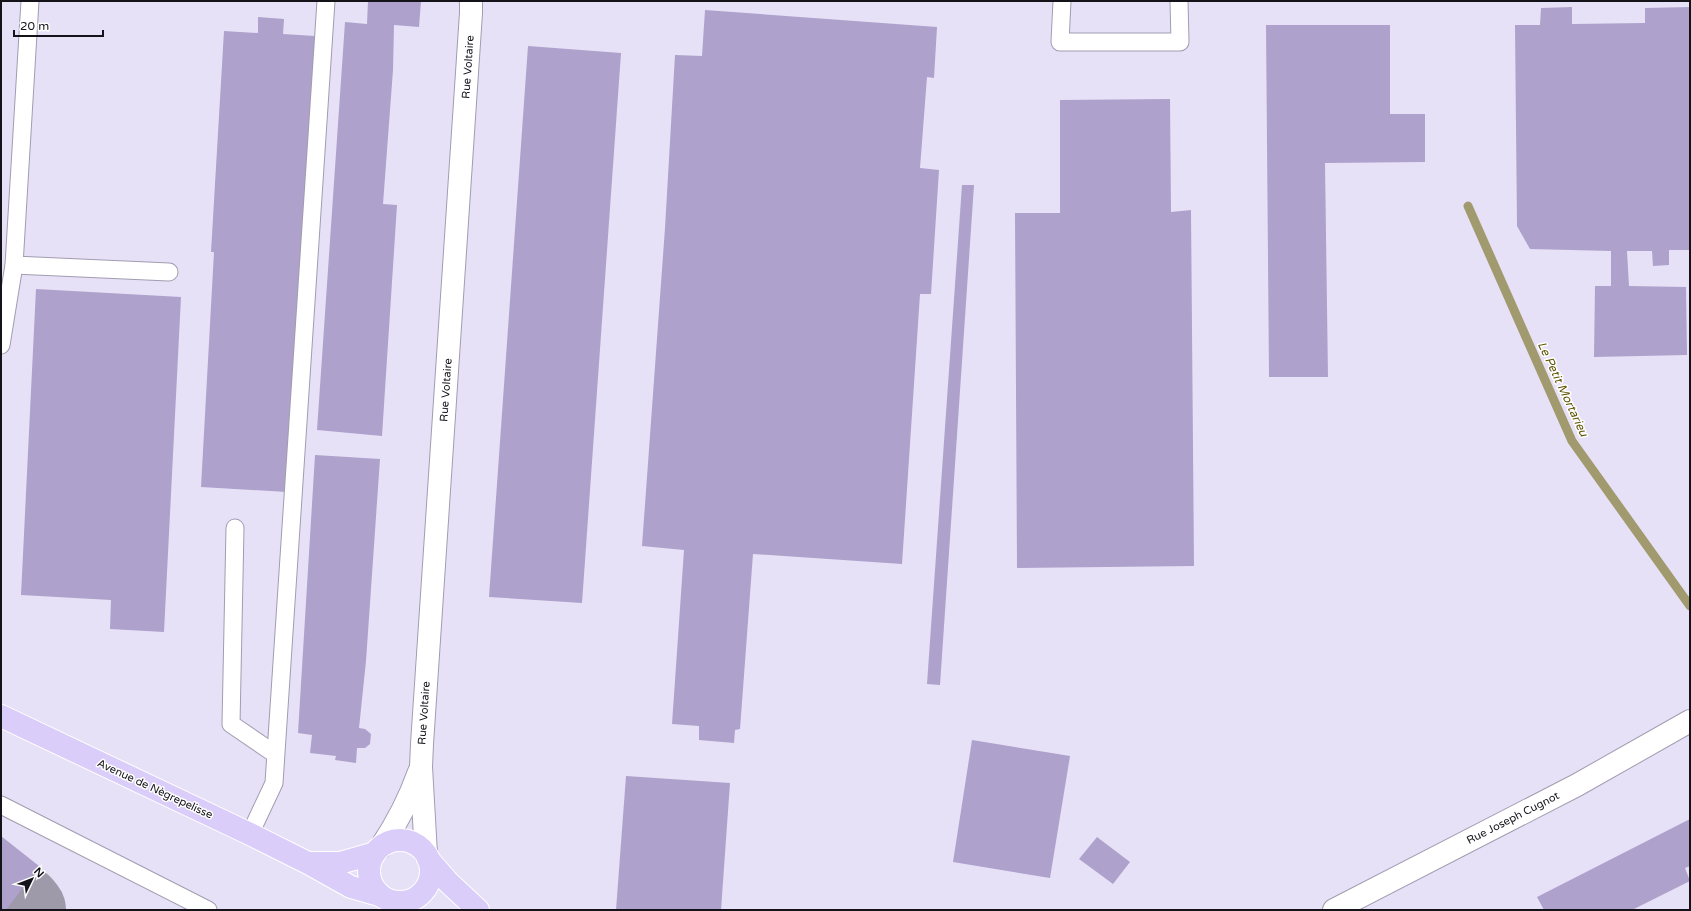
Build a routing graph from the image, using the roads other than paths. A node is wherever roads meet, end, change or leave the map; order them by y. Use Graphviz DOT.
graph roads {
  1 [pos="30,1"];
  2 [pos="326,1"];
  3 [pos="1062,1"];
  4 [pos="1179,1"];
  5 [pos="472,5"];
  6 [pos="14,265"];
  7 [pos="169,272"];
  8 [pos="1,345"];
  9 [pos="235,528"];
  10 [pos="1,716"];
  11 [pos="1690,721"];
  12 [pos="275,754"];
  13 [pos="421,768"];
  14 [pos="1,805"];
  15 [pos="250,834"];
  16 [pos="378,850"];
  17 [pos="427,856"];
  18 [pos="308,863"];
  19 [pos="379,895"];
  20 [pos="407,906"];
  21 [pos="208,910"];
  22 [pos="478,910"];
  23 [pos="1334,910"];
  1 -- 6 [label="lane"];
  2 -- 12 [label="lane"];
  3 -- 4 [label="lane"];
  5 -- 13 [label="street, Rue Voltaire"];
  6 -- 7 [label="lane"];
  6 -- 8 [label="lane"];
  9 -- 12 [label="lane"];
  10 -- 15 [label="main road, Avenue de Nègrepelisse"];
  11 -- 23 [label="street, Rue Joseph Cugnot"];
  12 -- 15 [label="lane"];
  13 -- 16 [label="street, Rue Voltaire"];
  13 -- 17 [label="street, Rue Voltaire"];
  14 -- 21 [label="lane"];
  15 -- 18 [label="main road, Avenue de Nègrepelisse"];
  16 -- 17 [label="main road"];
  16 -- 18 [label="main road, Avenue de Nègrepelisse"];
  16 -- 19 [label="main road"];
  17 -- 20 [label="main road"];
  17 -- 22 [label="main road"];
  18 -- 19 [label="main road, Avenue de Nègrepelisse"];
  19 -- 20 [label="main road"];
}
